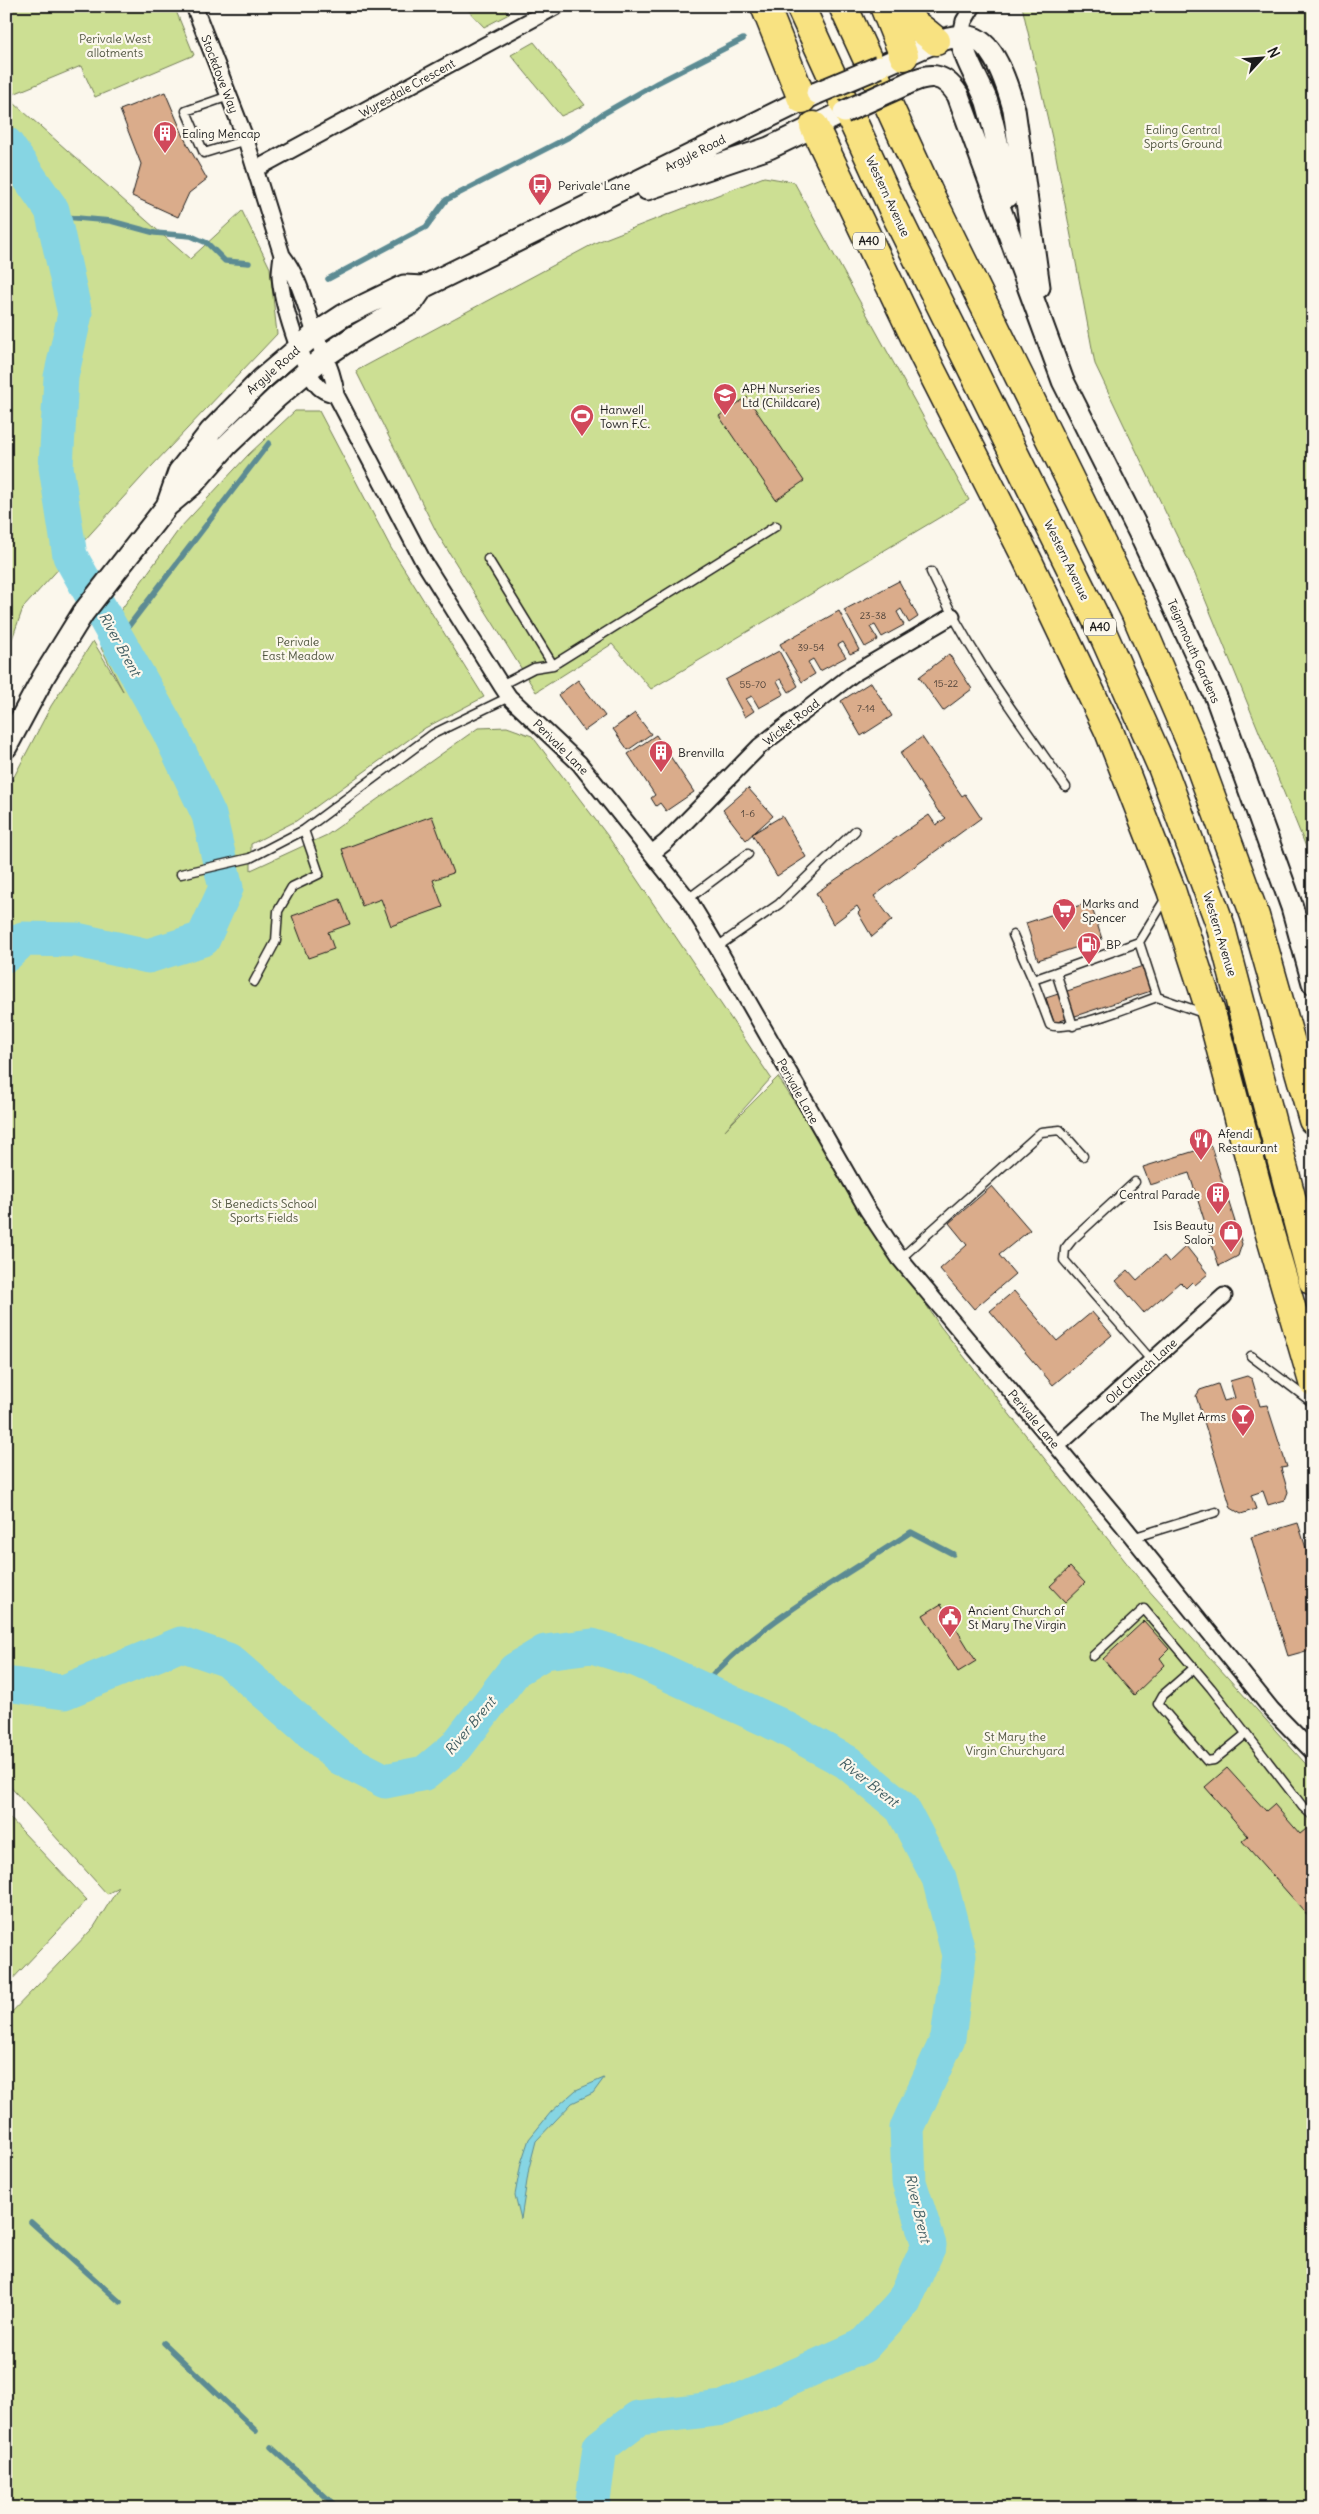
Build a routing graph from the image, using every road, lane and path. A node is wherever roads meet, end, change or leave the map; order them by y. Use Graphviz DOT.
graph roads {
  1 [pos="194,6"];
  2 [pos="557,6"];
  3 [pos="765,6"];
  4 [pos="800,6"];
  5 [pos="843,6"];
  6 [pos="884,6"];
  7 [pos="893,6"];
  8 [pos="973,6"];
  9 [pos="948,38"];
  10 [pos="905,70"];
  11 [pos="229,96"];
  12 [pos="810,96"];
  13 [pos="821,123"];
  14 [pos="246,140"];
  15 [pos="256,169"];
  16 [pos="574,215"];
  17 [pos="282,255"];
  18 [pos="1018,256"];
  19 [pos="423,287"];
  20 [pos="1046,332"];
  21 [pos="315,334"];
  22 [pos="298,348"];
  23 [pos="325,356"];
  24 [pos="308,370"];
  25 [pos="336,395"];
  26 [pos="167,506"];
  27 [pos="776,526"];
  28 [pos="488,559"];
  29 [pos="931,572"];
  30 [pos="952,616"];
  31 [pos="553,665"];
  32 [pos="505,691"];
  33 [pos="6,746"];
  34 [pos="1066,788"];
  35 [pos="304,830"];
  36 [pos="855,831"];
  37 [pos="652,854"];
  38 [pos="748,854"];
  39 [pos="182,874"];
  40 [pos="1171,890"];
  41 [pos="688,899"];
  42 [pos="1013,935"];
  43 [pos="1139,942"];
  44 [pos="717,947"];
  45 [pos="1056,972"];
  46 [pos="1033,980"];
  47 [pos="254,982"];
  48 [pos="1313,983"];
  49 [pos="1157,997"];
  50 [pos="1212,1016"];
  51 [pos="1073,1026"];
  52 [pos="1313,1120"];
  53 [pos="1082,1156"];
  54 [pos="1135,1182"];
  55 [pos="900,1258"];
  56 [pos="1313,1281"];
  57 [pos="1224,1296"];
  58 [pos="1251,1356"];
  59 [pos="1152,1361"];
  60 [pos="1313,1382"];
  61 [pos="1313,1402"];
  62 [pos="1057,1446"];
  63 [pos="1216,1512"];
  64 [pos="1132,1538"];
  65 [pos="1093,1656"];
  66 [pos="1194,1668"];
  67 [pos="1246,1734"];
  68 [pos="1313,1752"];
  69 [pos="1313,1816"];
  1 -- 11 [label="street, Stockdove Way"];
  2 -- 15 [label="street, Wyresdale Crescent"];
  3 -- 12 [label="highway"];
  4 -- 56 [label="highway, Western Avenue / A40"];
  5 -- 52 [label="highway"];
  6 -- 10 [label="highway"];
  7 -- 9 [label="highway"];
  8 -- 9 [label="street"];
  9 -- 10 [label="main road"];
  9 -- 18 [label="main road"];
  9 -- 20 [label="main road"];
  10 -- 12 [label="main road, Argyle Road, bridge"];
  10 -- 13 [label="main road, Argyle Road, bridge"];
  10 -- 18 [label="main road"];
  11 -- 14 [label="street, Stockdove Way"];
  11 -- 14 [label="lane"];
  12 -- 13 [label="main road"];
  12 -- 16 [label="main road, Argyle Road"];
  13 -- 16 [label="main road, Argyle Road"];
  13 -- 40 [label="highway, A40"];
  14 -- 15 [label="street, Stockdove Way"];
  15 -- 17 [label="street, Stockdove Way"];
  16 -- 19 [label="main road, Argyle Road"];
  17 -- 21 [label="street, Stockdove Way"];
  17 -- 22 [label="street, Stockdove Way"];
  18 -- 20 [label="main road"];
  19 -- 21 [label="main road, Argyle Road"];
  19 -- 23 [label="main road, Argyle Road"];
  20 -- 48 [label="main road, Teignmouth Gardens"];
  21 -- 22 [label="main road, Argyle Road"];
  21 -- 23 [label="street, Stockdove Way"];
  22 -- 24 [label="street, Stockdove Way"];
  22 -- 26 [label="main road, Argyle Road"];
  23 -- 24 [label="main road, Argyle Road"];
  23 -- 25 [label="street, Perivale Lane"];
  24 -- 25 [label="street"];
  24 -- 26 [label="main road, Argyle Road"];
  25 -- 32 [label="street, Perivale Lane"];
  26 -- 33 [label="main road, Argyle Road"];
  27 -- 31 [label="lane"];
  28 -- 31 [label="lane"];
  29 -- 30 [label="lane"];
  30 -- 34 [label="lane"];
  30 -- 37 [label="street, Wicket Road"];
  31 -- 32 [label="lane"];
  32 -- 35 [label="lane"];
  32 -- 37 [label="street, Perivale Lane"];
  35 -- 39 [label="lane"];
  35 -- 47 [label="lane"];
  36 -- 44 [label="lane"];
  37 -- 41 [label="street, Perivale Lane"];
  38 -- 41 [label="lane"];
  40 -- 43 [label="lane"];
  40 -- 50 [label="highway, A40"];
  41 -- 44 [label="street, Perivale Lane"];
  42 -- 46 [label="lane"];
  43 -- 45 [label="lane"];
  43 -- 49 [label="lane"];
  44 -- 55 [label="street, Perivale Lane"];
  45 -- 46 [label="lane"];
  45 -- 51 [label="lane"];
  46 -- 51 [label="lane"];
  49 -- 50 [label="lane"];
  49 -- 51 [label="lane"];
  50 -- 60 [label="highway, A40"];
  53 -- 55 [label="lane"];
  54 -- 59 [label="lane"];
  55 -- 62 [label="street, Perivale Lane"];
  57 -- 59 [label="street, Old Church Lane"];
  58 -- 61 [label="lane"];
  59 -- 62 [label="street, Old Church Lane"];
  62 -- 64 [label="street, Perivale Lane"];
  63 -- 64 [label="lane"];
  64 -- 68 [label="street, Perivale Lane"];
  65 -- 66 [label="lane"];
  66 -- 67 [label="lane"];
  66 -- 67 [label="lane"];
  67 -- 69 [label="lane"];
}
